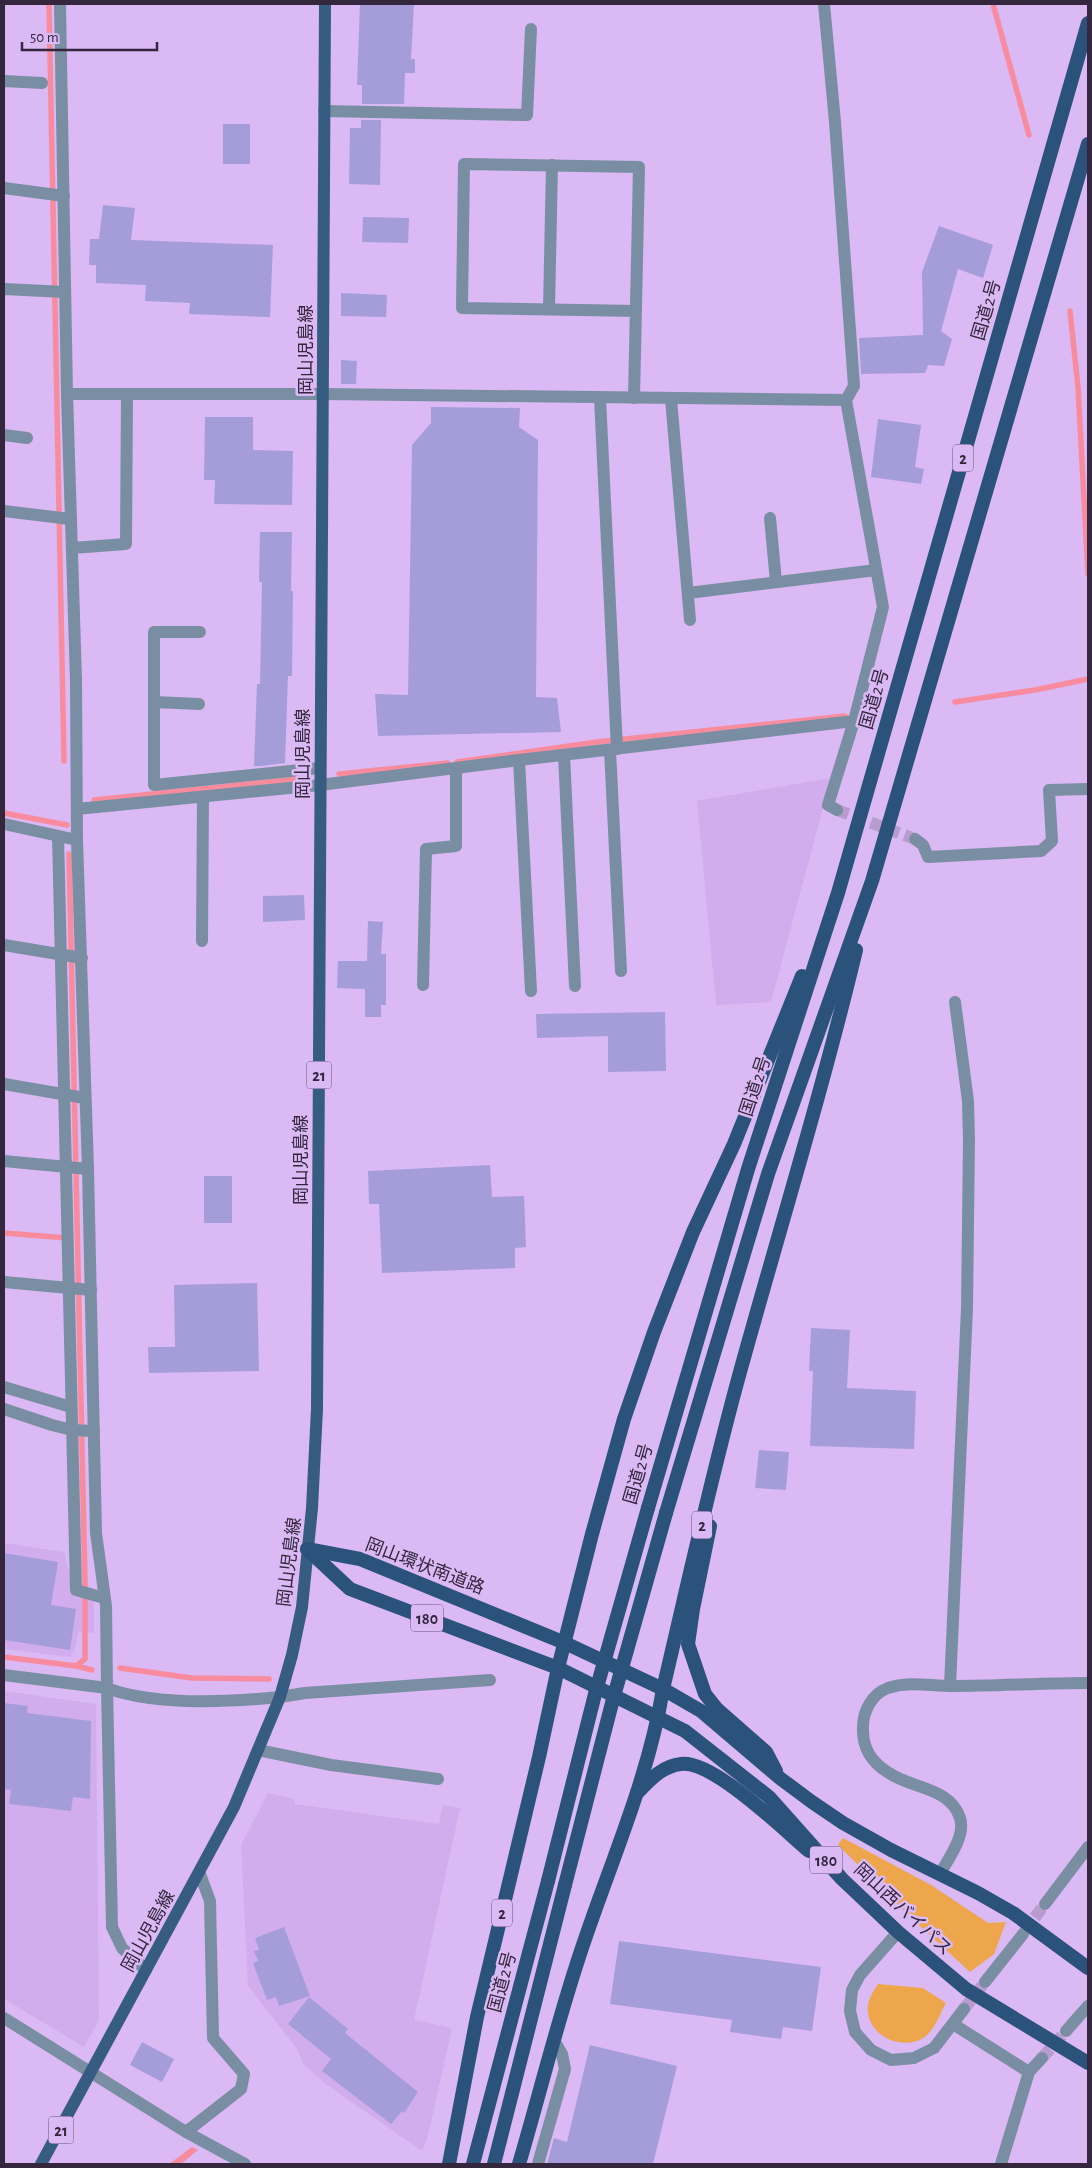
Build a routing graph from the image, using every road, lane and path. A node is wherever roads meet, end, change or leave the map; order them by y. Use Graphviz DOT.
graph roads {
  1 [pos="60,4"];
  2 [pos="325,4"];
  3 [pos="824,4"];
  4 [pos="1088,23"];
  5 [pos="531,29"];
  6 [pos="4,81"];
  7 [pos="42,83"];
  8 [pos="324,111"];
  9 [pos="1088,144"];
  10 [pos="552,165"];
  11 [pos="4,188"];
  12 [pos="58,195"];
  13 [pos="4,289"];
  14 [pos="59,292"];
  15 [pos="549,309"];
  16 [pos="636,310"];
  17 [pos="67,394"];
  18 [pos="323,394"];
  19 [pos="127,395"];
  20 [pos="600,398"];
  21 [pos="634,398"];
  22 [pos="671,399"];
  23 [pos="846,400"];
  24 [pos="4,435"];
  25 [pos="27,438"];
  26 [pos="4,511"];
  27 [pos="770,518"];
  28 [pos="64,519"];
  29 [pos="72,548"];
  30 [pos="876,570"];
  31 [pos="776,582"];
  32 [pos="688,593"];
  33 [pos="690,620"];
  34 [pos="200,632"];
  35 [pos="154,702"];
  36 [pos="199,704"];
  37 [pos="854,721"];
  38 [pos="615,745"];
  39 [pos="564,754"];
  40 [pos="519,760"];
  41 [pos="320,768"];
  42 [pos="456,769"];
  43 [pos="320,786"];
  44 [pos="1088,789"];
  45 [pos="177,791"];
  46 [pos="203,797"];
  47 [pos="77,809"];
  48 [pos="837,810"];
  49 [pos="4,824"];
  50 [pos="58,836"];
  51 [pos="915,839"];
  52 [pos="77,840"];
  53 [pos="872,881"];
  54 [pos="838,893"];
  55 [pos="202,941"];
  56 [pos="4,945"];
  57 [pos="71,957"];
  58 [pos="621,972"];
  59 [pos="423,985"];
  60 [pos="575,986"];
  61 [pos="531,990"];
  62 [pos="954,1002"];
  63 [pos="4,1084"];
  64 [pos="75,1096"];
  65 [pos="4,1161"];
  66 [pos="76,1168"];
  67 [pos="4,1282"];
  68 [pos="79,1289"];
  69 [pos="4,1387"];
  70 [pos="71,1407"];
  71 [pos="4,1409"];
  72 [pos="83,1430"];
  73 [pos="714,1471"];
  74 [pos="307,1549"];
  75 [pos="99,1597"];
  76 [pos="564,1643"];
  77 [pos="558,1668"];
  78 [pos="4,1675"];
  79 [pos="490,1680"];
  80 [pos="1088,1683"];
  81 [pos="950,1686"];
  82 [pos="107,1688"];
  83 [pos="663,1689"];
  84 [pos="280,1697"];
  85 [pos="658,1716"];
  86 [pos="258,1750"];
  87 [pos="438,1779"];
  88 [pos="781,1779"];
  89 [pos="635,1795"];
  90 [pos="1088,1847"];
  91 [pos="200,1874"];
  92 [pos="940,1874"];
  93 [pos="842,1879"];
  94 [pos="1045,1904"];
  95 [pos="898,1932"];
  96 [pos="1023,1934"];
  97 [pos="1088,1968"];
  98 [pos="146,1970"];
  99 [pos="985,1982"];
  100 [pos="1088,2006"];
  101 [pos="964,2010"];
  102 [pos="4,2018"];
  103 [pos="953,2024"];
  104 [pos="1066,2031"];
  105 [pos="555,2042"];
  106 [pos="1042,2058"];
  107 [pos="1088,2063"];
  108 [pos="1030,2072"];
  109 [pos="92,2073"];
  110 [pos="186,2132"];
  111 [pos="449,2161"];
  112 [pos="42,2164"];
  113 [pos="245,2164"];
  114 [pos="474,2164"];
  115 [pos="494,2164"];
  116 [pos="520,2164"];
  117 [pos="538,2164"];
  118 [pos="1001,2164"];
  1 -- 12 [label="street"];
  2 -- 8 [label="main road, 岡山児島線 / 21"];
  3 -- 23 [label="street"];
  4 -- 54 [label="highway, 国道2号 / 2"];
  5 -- 8 [label="street"];
  6 -- 7 [label="street"];
  8 -- 18 [label="main road, 岡山児島線 / 21"];
  9 -- 53 [label="highway, 国道2号 / 2"];
  10 -- 15 [label="street"];
  10 -- 15 [label="street"];
  10 -- 16 [label="street"];
  11 -- 12 [label="street"];
  12 -- 14 [label="street"];
  13 -- 14 [label="street"];
  14 -- 17 [label="street"];
  15 -- 16 [label="street"];
  16 -- 21 [label="street"];
  17 -- 19 [label="street"];
  17 -- 28 [label="street"];
  18 -- 19 [label="street"];
  18 -- 20 [label="street"];
  18 -- 41 [label="main road, 岡山児島線 / 21"];
  19 -- 29 [label="street"];
  20 -- 21 [label="street"];
  20 -- 38 [label="street"];
  21 -- 22 [label="street"];
  22 -- 23 [label="street"];
  22 -- 32 [label="street"];
  23 -- 30 [label="street"];
  24 -- 25 [label="street"];
  26 -- 28 [label="street"];
  27 -- 31 [label="street"];
  28 -- 29 [label="street"];
  29 -- 47 [label="street"];
  30 -- 31 [label="street"];
  30 -- 37 [label="street"];
  31 -- 32 [label="street"];
  32 -- 33 [label="street"];
  34 -- 35 [label="street"];
  35 -- 36 [label="street"];
  35 -- 45 [label="street"];
  37 -- 38 [label="street"];
  37 -- 48 [label="street"];
  38 -- 39 [label="street"];
  38 -- 58 [label="street"];
  39 -- 40 [label="street"];
  39 -- 60 [label="street"];
  40 -- 42 [label="street"];
  40 -- 61 [label="street"];
  41 -- 43 [label="main road, 岡山児島線 / 21"];
  41 -- 45 [label="street"];
  42 -- 43 [label="street"];
  42 -- 59 [label="street"];
  43 -- 46 [label="street"];
  43 -- 74 [label="main road, 岡山児島線 / 21"];
  44 -- 51 [label="street"];
  45 -- 46 [label="street"];
  45 -- 47 [label="street"];
  46 -- 55 [label="street"];
  47 -- 52 [label="street"];
  49 -- 50 [label="street"];
  50 -- 52 [label="street"];
  50 -- 57 [label="street"];
  52 -- 57 [label="street"];
  53 -- 73 [label="highway, 2"];
  53 -- 115 [label="highway, 国道2号 / 2, bridge"];
  54 -- 76 [label="highway, 2"];
  54 -- 114 [label="highway, 国道2号 / 2, bridge"];
  56 -- 57 [label="street"];
  57 -- 64 [label="street"];
  57 -- 64 [label="street"];
  62 -- 81 [label="street"];
  63 -- 64 [label="street"];
  64 -- 66 [label="street"];
  64 -- 66 [label="street"];
  65 -- 66 [label="street"];
  66 -- 68 [label="street"];
  66 -- 68 [label="street"];
  67 -- 68 [label="street"];
  68 -- 70 [label="street"];
  68 -- 72 [label="street"];
  69 -- 70 [label="street"];
  70 -- 72 [label="street"];
  71 -- 72 [label="street"];
  72 -- 75 [label="street"];
  72 -- 75 [label="street"];
  73 -- 83 [label="highway, 2"];
  73 -- 88 [label="highway"];
  74 -- 76 [label="highway, 岡山環状南道路 / 180"];
  74 -- 77 [label="highway, 180"];
  74 -- 84 [label="main road, 岡山児島線 / 21"];
  75 -- 82 [label="street"];
  76 -- 77 [label="highway, 2"];
  76 -- 83 [label="highway, 岡山西バイパス / 180"];
  77 -- 85 [label="highway, 岡山西バイパス / 180"];
  77 -- 111 [label="highway, 2"];
  78 -- 82 [label="street"];
  79 -- 84 [label="street"];
  80 -- 81 [label="street"];
  81 -- 92 [label="street"];
  82 -- 84 [label="street"];
  82 -- 98 [label="street"];
  83 -- 85 [label="highway, 2"];
  83 -- 88 [label="highway, 岡山西バイパス / 180"];
  84 -- 86 [label="main road, 岡山児島線 / 21"];
  85 -- 89 [label="highway, 2"];
  85 -- 93 [label="highway, 岡山西バイパス / 180"];
  86 -- 87 [label="street"];
  86 -- 91 [label="main road, 岡山児島線 / 21"];
  88 -- 92 [label="highway, 岡山西バイパス / 180"];
  89 -- 93 [label="highway"];
  89 -- 105 [label="highway, 2"];
  90 -- 94 [label="street"];
  91 -- 98 [label="main road, 岡山児島線 / 21"];
  91 -- 110 [label="street"];
  92 -- 97 [label="highway, 岡山西バイパス / 180"];
  93 -- 95 [label="highway, 岡山西バイパス / 180"];
  95 -- 103 [label="street"];
  95 -- 107 [label="highway, 岡山西バイパス / 180"];
  96 -- 99 [label="street"];
  98 -- 109 [label="main road, 岡山児島線 / 21"];
  100 -- 104 [label="street"];
  101 -- 103 [label="street"];
  102 -- 109 [label="street"];
  103 -- 108 [label="street"];
  105 -- 116 [label="highway, 2"];
  105 -- 117 [label="street"];
  106 -- 108 [label="street"];
  108 -- 118 [label="street"];
  109 -- 110 [label="street"];
  109 -- 112 [label="main road, 岡山児島線 / 21"];
  110 -- 113 [label="street"];
}
